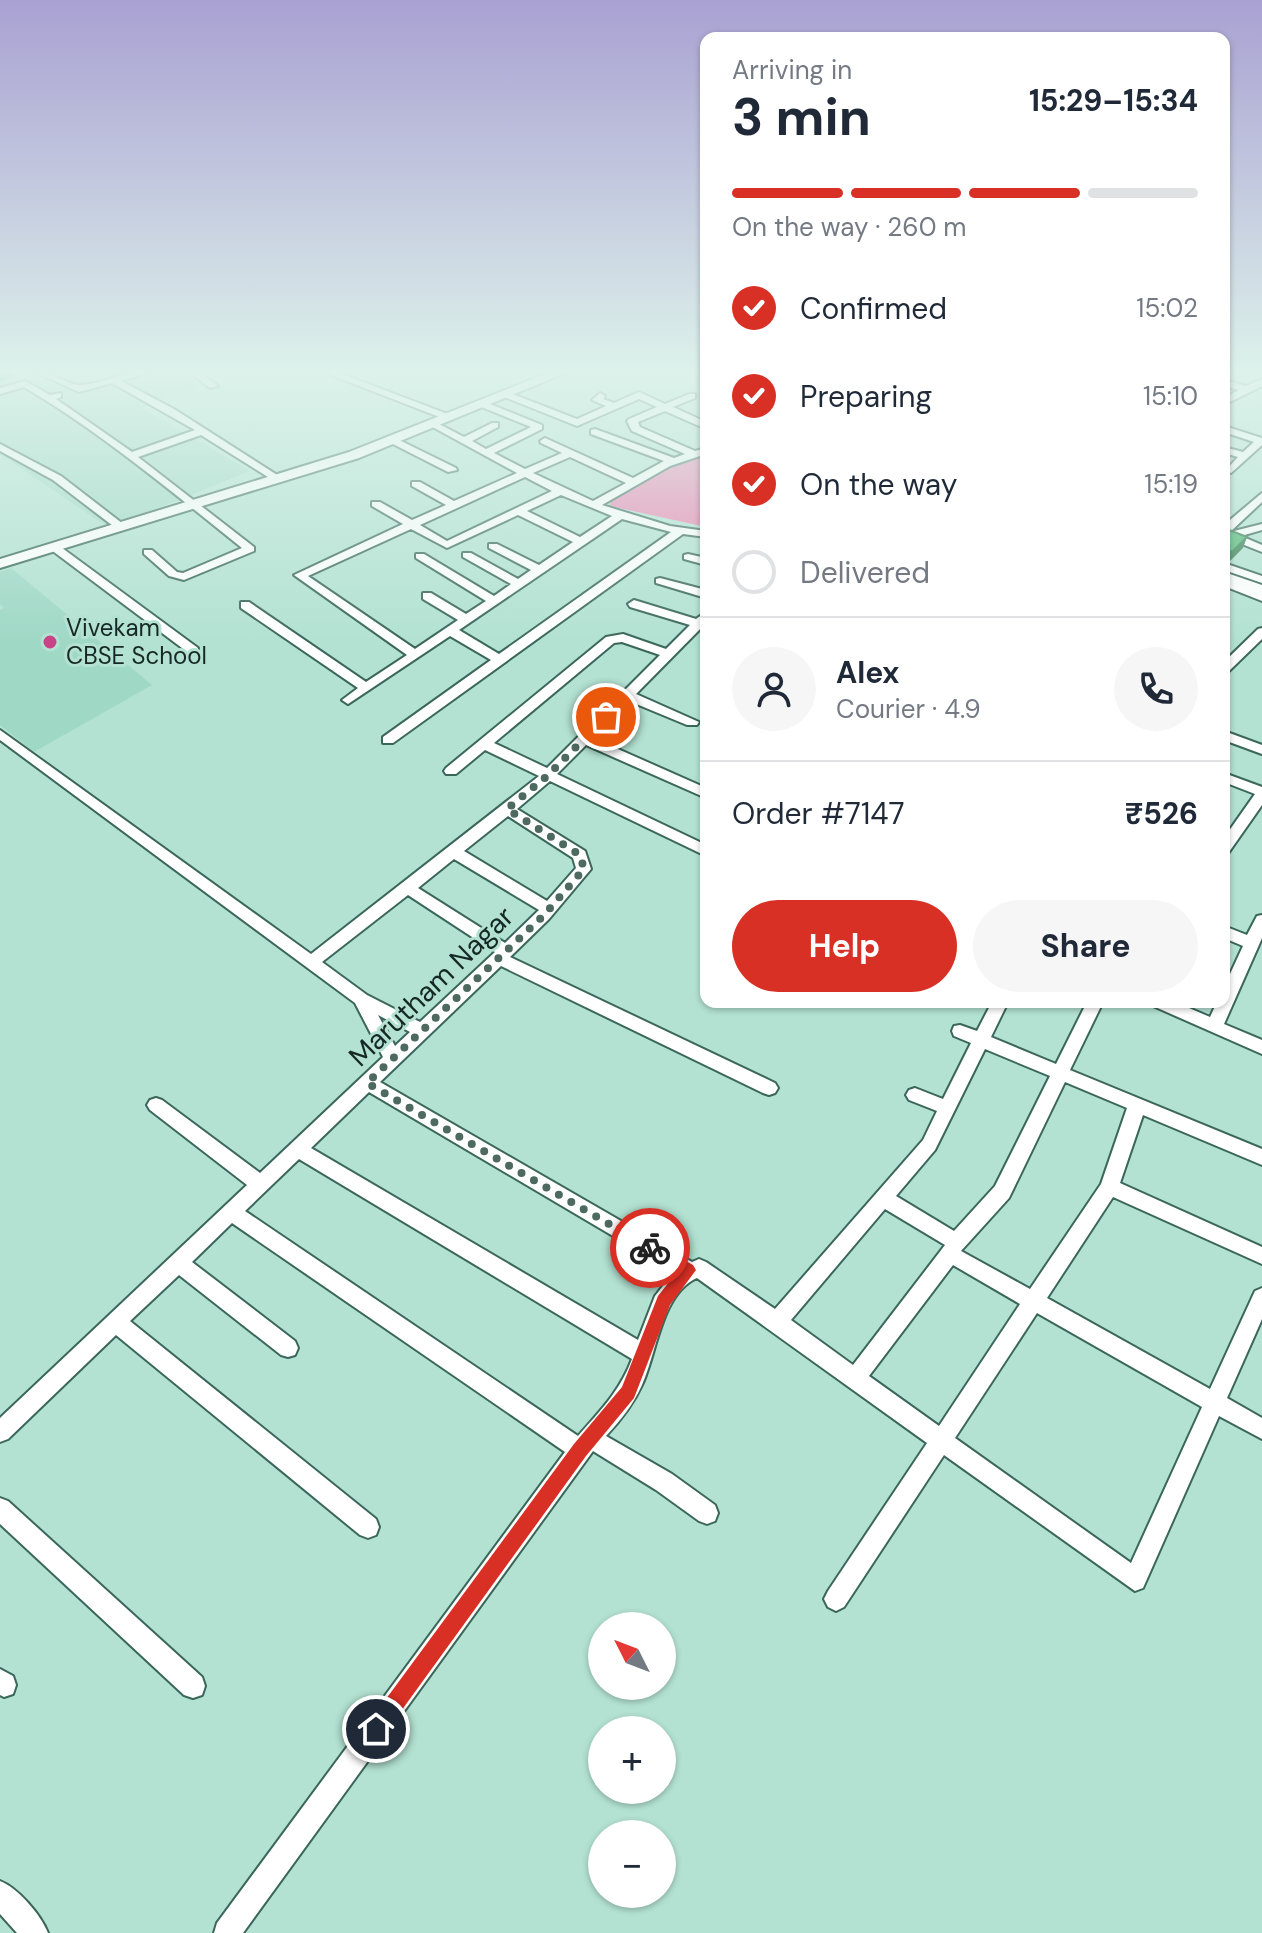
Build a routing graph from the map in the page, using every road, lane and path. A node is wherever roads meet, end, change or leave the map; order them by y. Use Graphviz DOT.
graph roads {
  1 [pos="22,459"];
  2 [pos="135,459"];
  3 [pos="247,459"];
  4 [pos="339,459"];
  5 [pos="431,459"];
  6 [pos="501,459"];
  7 [pos="557,459"];
  8 [pos="583,459"];
  9 [pos="667,459"];
  10 [pos="678,459"];
  11 [pos="1242,459"];
  12 [pos="672,461"];
  13 [pos="452,470"];
  14 [pos="1231,470"];
  15 [pos="529,473"];
  16 [pos="280,480"];
  17 [pos="633,482"];
  18 [pos="416,484"];
  19 [pos="563,490"];
  20 [pos="1262,496"];
  21 [pos="376,504"];
  22 [pos="194,505"];
  23 [pos="594,505"];
  24 [pos="455,506"];
  25 [pos="518,511"];
  26 [pos="1230,512"];
  27 [pos="619,516"];
  28 [pos="1240,516"];
  29 [pos="413,524"];
  30 [pos="121,527"];
  31 [pos="1262,527"];
  32 [pos="1230,528"];
  33 [pos="679,532"];
  34 [pos="1230,532"];
  35 [pos="700,534"];
  36 [pos="1230,535"];
  37 [pos="579,541"];
  38 [pos="493,546"];
  39 [pos="54,547"];
  40 [pos="1262,549"];
  41 [pos="148,552"];
  42 [pos="467,555"];
  43 [pos="420,556"];
  44 [pos="688,557"];
  45 [pos="700,560"];
  46 [pos="0,564"];
  47 [pos="1262,567"];
  48 [pos="537,569"];
  49 [pos="1230,576"];
  50 [pos="1230,576"];
  51 [pos="1230,577"];
  52 [pos="660,581"];
  53 [pos="1262,582"];
  54 [pos="517,583"];
  55 [pos="700,592"];
  56 [pos="1262,594"];
  57 [pos="427,596"];
  58 [pos="492,600"];
  59 [pos="634,604"];
  60 [pos="245,605"];
  61 [pos="465,619"];
  62 [pos="700,620"];
  63 [pos="700,622"];
  64 [pos="449,630"];
  65 [pos="1262,632"];
  66 [pos="194,651"];
  67 [pos="414,654"];
  68 [pos="668,654"];
  69 [pos="500,660"];
  70 [pos="1230,663"];
  71 [pos="365,687"];
  72 [pos="627,695"];
  73 [pos="348,700"];
  74 [pos="692,722"];
  75 [pos="0,734"];
  76 [pos="1230,737"];
  77 [pos="584,739"];
  78 [pos="388,740"];
  79 [pos="485,744"];
  80 [pos="1262,750"];
  81 [pos="451,771"];
  82 [pos="547,776"];
  83 [pos="1230,780"];
  84 [pos="700,790"];
  85 [pos="1262,794"];
  86 [pos="507,809"];
  87 [pos="1230,839"];
  88 [pos="700,848"];
  89 [pos="454,852"];
  90 [pos="408,888"];
  91 [pos="549,909"];
  92 [pos="1262,920"];
  93 [pos="1230,934"];
  94 [pos="1256,941"];
  95 [pos="503,954"];
  96 [pos="310,963"];
  97 [pos="1230,995"];
  98 [pos="361,999"];
  99 [pos="997,1008"];
  100 [pos="1092,1008"];
  101 [pos="1173,1008"];
  102 [pos="1224,1008"];
  103 [pos="1215,1026"];
  104 [pos="422,1031"];
  105 [pos="960,1031"];
  106 [pos="981,1040"];
  107 [pos="1262,1047"];
  108 [pos="393,1059"];
  109 [pos="1060,1073"];
  110 [pos="367,1083"];
  111 [pos="769,1088"];
  112 [pos="915,1095"];
  113 [pos="156,1105"];
  114 [pos="1137,1105"];
  115 [pos="948,1108"];
  116 [pos="297,1149"];
  117 [pos="1262,1157"];
  118 [pos="260,1184"];
  119 [pos="1109,1187"];
  120 [pos="883,1198"];
  121 [pos="231,1212"];
  122 [pos="953,1248"];
  123 [pos="1262,1256"];
  124 [pos="178,1263"];
  125 [pos="688,1270"];
  126 [pos="1262,1297"];
  127 [pos="1034,1299"];
  128 [pos="116,1322"];
  129 [pos="777,1322"];
  130 [pos="288,1348"];
  131 [pos="642,1354"];
  132 [pos="855,1379"];
  133 [pos="1217,1400"];
  134 [pos="1262,1429"];
  135 [pos="0,1432"];
  136 [pos="941,1440"];
  137 [pos="585,1444"];
  138 [pos="0,1509"];
  139 [pos="707,1513"];
  140 [pos="368,1527"];
  141 [pos="836,1599"];
  142 [pos="193,1686"];
  143 [pos="0,1894"];
  144 [pos="35,1933"];
  145 [pos="227,1933"];
  1 -- 30 [label="street"];
  2 -- 22 [label="street"];
  3 -- 16 [label="street"];
  4 -- 16 [label="main road"];
  5 -- 13 [label="street"];
  6 -- 15 [label="street"];
  7 -- 15 [label="street"];
  8 -- 17 [label="street"];
  9 -- 12 [label="street"];
  10 -- 12 [label="street"];
  11 -- 14 [label="street"];
  12 -- 17 [label="street"];
  15 -- 19 [label="street"];
  15 -- 24 [label="street"];
  16 -- 22 [label="main road"];
  17 -- 23 [label="street"];
  18 -- 24 [label="street"];
  19 -- 23 [label="street"];
  19 -- 25 [label="street"];
  20 -- 28 [label="street"];
  21 -- 29 [label="street"];
  22 -- 30 [label="main road"];
  22 -- 41 [label="street"];
  23 -- 27 [label="street"];
  24 -- 29 [label="street"];
  25 -- 29 [label="street"];
  25 -- 37 [label="street"];
  26 -- 28 [label="street"];
  27 -- 33 [label="street"];
  27 -- 37 [label="street"];
  28 -- 32 [label="street"];
  29 -- 67 [label="street"];
  30 -- 39 [label="main road"];
  31 -- 34 [label="street"];
  33 -- 35 [label="street"];
  33 -- 69 [label="street"];
  36 -- 40 [label="street"];
  37 -- 48 [label="street"];
  38 -- 48 [label="street"];
  39 -- 46 [label="main road"];
  39 -- 66 [label="street"];
  42 -- 54 [label="street"];
  43 -- 58 [label="street"];
  44 -- 45 [label="street"];
  47 -- 49 [label="street"];
  48 -- 54 [label="street"];
  50 -- 53 [label="highway"];
  51 -- 56 [label="highway"];
  52 -- 55 [label="street"];
  54 -- 58 [label="street"];
  57 -- 61 [label="street"];
  58 -- 61 [label="street"];
  59 -- 62 [label="street"];
  60 -- 71 [label="street"];
  61 -- 64 [label="street"];
  63 -- 68 [label="street"];
  64 -- 67 [label="street"];
  64 -- 69 [label="street"];
  65 -- 70 [label="street"];
  67 -- 71 [label="street"];
  68 -- 72 [label="street"];
  68 -- 79 [label="street"];
  69 -- 78 [label="street"];
  71 -- 73 [label="street"];
  72 -- 74 [label="street"];
  72 -- 77 [label="street"];
  75 -- 96 [label="street"];
  76 -- 80 [label="street"];
  77 -- 82 [label="street"];
  77 -- 84 [label="street"];
  79 -- 81 [label="street"];
  79 -- 82 [label="street"];
  82 -- 86 [label="street"];
  82 -- 88 [label="street"];
  83 -- 85 [label="street"];
  85 -- 87 [label="street"];
  86 -- 89 [label="street"];
  86 -- 91 [label="street, Marutham Nagar"];
  89 -- 90 [label="street"];
  89 -- 91 [label="street"];
  90 -- 95 [label="street"];
  90 -- 96 [label="street"];
  91 -- 95 [label="street, Marutham Nagar"];
  92 -- 94 [label="street"];
  93 -- 94 [label="street"];
  94 -- 97 [label="street"];
  95 -- 104 [label="street, Marutham Nagar"];
  95 -- 111 [label="street"];
  96 -- 98 [label="street"];
  98 -- 104 [label="street"];
  98 -- 108 [label="street"];
  99 -- 106 [label="street"];
  100 -- 109 [label="street"];
  101 -- 103 [label="street"];
  102 -- 103 [label="street"];
  103 -- 107 [label="street"];
  104 -- 108 [label="street, Marutham Nagar"];
  105 -- 106 [label="street"];
  106 -- 109 [label="street"];
  106 -- 115 [label="street"];
  108 -- 110 [label="street, Marutham Nagar"];
  109 -- 114 [label="street"];
  109 -- 122 [label="street"];
  110 -- 116 [label="street, Marutham Nagar"];
  110 -- 125 [label="street"];
  112 -- 115 [label="street"];
  113 -- 118 [label="street"];
  114 -- 117 [label="street"];
  114 -- 119 [label="street"];
  115 -- 120 [label="street"];
  116 -- 118 [label="street, Marutham Nagar"];
  116 -- 131 [label="street"];
  118 -- 121 [label="street, Marutham Nagar"];
  119 -- 123 [label="street"];
  119 -- 127 [label="street"];
  120 -- 122 [label="street"];
  120 -- 129 [label="street"];
  121 -- 124 [label="street, Marutham Nagar"];
  121 -- 137 [label="street"];
  122 -- 127 [label="street"];
  122 -- 132 [label="street"];
  124 -- 128 [label="street, Marutham Nagar"];
  124 -- 130 [label="street"];
  125 -- 129 [label="street"];
  125 -- 131 [label="street"];
  126 -- 133 [label="street"];
  127 -- 133 [label="street"];
  127 -- 136 [label="street"];
  128 -- 135 [label="street, Marutham Nagar"];
  128 -- 140 [label="street"];
  129 -- 132 [label="street"];
  131 -- 137 [label="street"];
  132 -- 136 [label="street"];
  133 -- 134 [label="street"];
  133 -- 136 [label="street"];
  136 -- 141 [label="street"];
  137 -- 139 [label="street"];
  137 -- 145 [label="street"];
  138 -- 142 [label="street"];
  143 -- 144 [label="street"];
}
